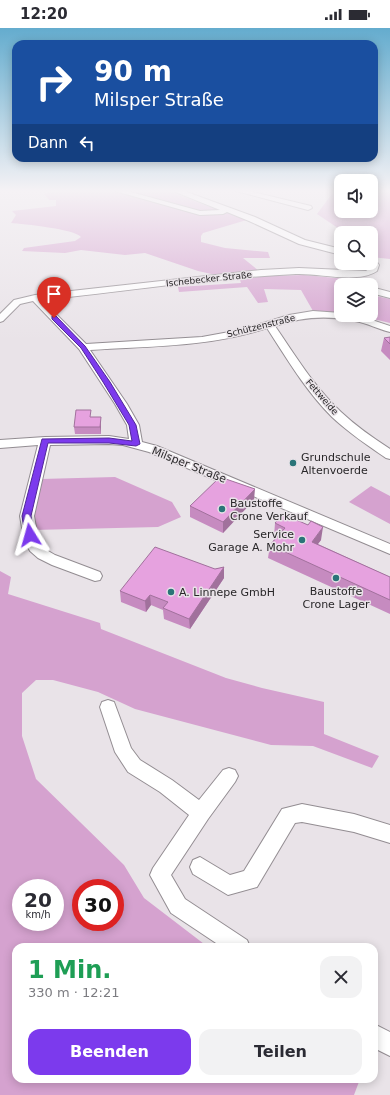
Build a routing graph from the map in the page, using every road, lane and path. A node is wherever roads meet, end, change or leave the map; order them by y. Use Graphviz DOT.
graph roads {
  1 [pos="299,241"];
  2 [pos="334,250"];
  3 [pos="372,270"];
  4 [pos="348,274"];
  5 [pos="353,278"];
  6 [pos="378,292"];
  7 [pos="390,295"];
  8 [pos="35,298"];
  9 [pos="0,319"];
  10 [pos="269,324"];
  11 [pos="390,329"];
  12 [pos="83,347"];
  13 [pos="45,441"];
  14 [pos="0,444"];
  15 [pos="136,444"];
  16 [pos="390,454"];
  17 [pos="390,549"];
  18 [pos="95,576"];
  19 [pos="108,707"];
  20 [pos="229,776"];
  21 [pos="201,813"];
  22 [pos="390,834"];
  23 [pos="200,867"];
  24 [pos="234,943"];
  25 [pos="378,1037"];
  26 [pos="390,1045"];
  1 -- 2 [label="street"];
  3 -- 4 [label="street, Ischebecker Straße"];
  4 -- 5 [label="street"];
  4 -- 8 [label="street, Ischebecker Straße"];
  6 -- 7 [label="street"];
  8 -- 9 [label="street, Ischebecker Straße"];
  8 -- 12 [label="street"];
  10 -- 11 [label="street, Schützenstraße"];
  10 -- 12 [label="street, Schützenstraße"];
  10 -- 16 [label="street, Fettweide"];
  12 -- 15 [label="street"];
  13 -- 14 [label="street, Milsper Straße"];
  13 -- 15 [label="street, Milsper Straße"];
  13 -- 18 [label="street"];
  15 -- 17 [label="street, Milsper Straße"];
  19 -- 21 [label="street"];
  20 -- 21 [label="street"];
  21 -- 24 [label="street"];
  22 -- 23 [label="street"];
  25 -- 26 [label="street"];
}
